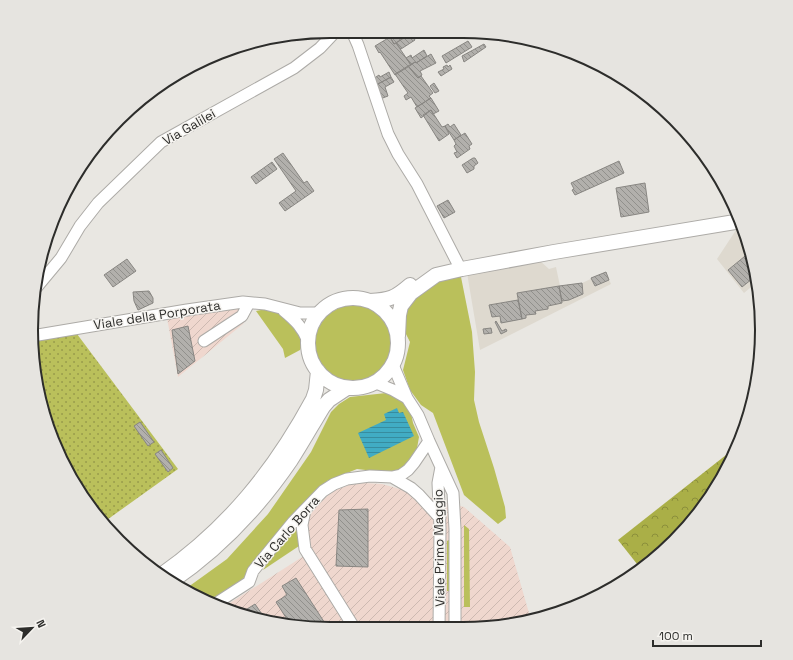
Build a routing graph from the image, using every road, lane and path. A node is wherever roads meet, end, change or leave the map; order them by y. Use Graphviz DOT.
graph roads {
  1 [pos="329,38"];
  2 [pos="355,38"];
  3 [pos="732,216"];
  4 [pos="735,222"];
  5 [pos="458,264"];
  6 [pos="42,280"];
  7 [pos="370,301"];
  8 [pos="249,303"];
  9 [pos="282,309"];
  10 [pos="320,312"];
  11 [pos="38,335"];
  12 [pos="398,336"];
  13 [pos="204,341"];
  14 [pos="308,342"];
  15 [pos="393,365"];
  16 [pos="318,371"];
  17 [pos="376,383"];
  18 [pos="347,388"];
  19 [pos="407,398"];
  20 [pos="429,441"];
  21 [pos="441,467"];
  22 [pos="392,477"];
  23 [pos="305,510"];
  24 [pos="440,523"];
  25 [pos="455,529"];
  26 [pos="166,572"];
  27 [pos="176,578"];
  28 [pos="220,601"];
  29 [pos="351,622"];
  30 [pos="439,622"];
  31 [pos="455,622"];
  1 -- 6 [label="street, Via Galilei"];
  2 -- 5 [label="street"];
  3 -- 5 [label="main road"];
  4 -- 12 [label="main road"];
  5 -- 7 [label="main road"];
  7 -- 10 [label="main road"];
  7 -- 12 [label="main road"];
  8 -- 9 [label="street, Viale della Porporata"];
  8 -- 11 [label="street, Viale della Porporata"];
  8 -- 13 [label="street"];
  9 -- 10 [label="street, Viale della Porporata"];
  9 -- 14 [label="street"];
  10 -- 14 [label="main road"];
  12 -- 15 [label="main road"];
  14 -- 16 [label="main road"];
  15 -- 17 [label="main road"];
  15 -- 19 [label="street, Viale Primo Maggio"];
  16 -- 18 [label="main road"];
  16 -- 26 [label="main road"];
  17 -- 18 [label="main road"];
  17 -- 19 [label="street"];
  18 -- 27 [label="main road"];
  19 -- 20 [label="street, Viale Primo Maggio"];
  20 -- 21 [label="street, Viale Primo Maggio"];
  20 -- 22 [label="street, Via Carlo Borra"];
  21 -- 24 [label="street, Viale Primo Maggio"];
  21 -- 25 [label="street, Viale Primo Maggio"];
  22 -- 23 [label="street, Via Carlo Borra"];
  22 -- 24 [label="street, Via Carlo Borra"];
  23 -- 28 [label="street, Via Carlo Borra"];
  23 -- 29 [label="street"];
  24 -- 25 [label="street"];
  24 -- 30 [label="street, Viale Primo Maggio"];
  25 -- 31 [label="street, Viale Primo Maggio"];
}
